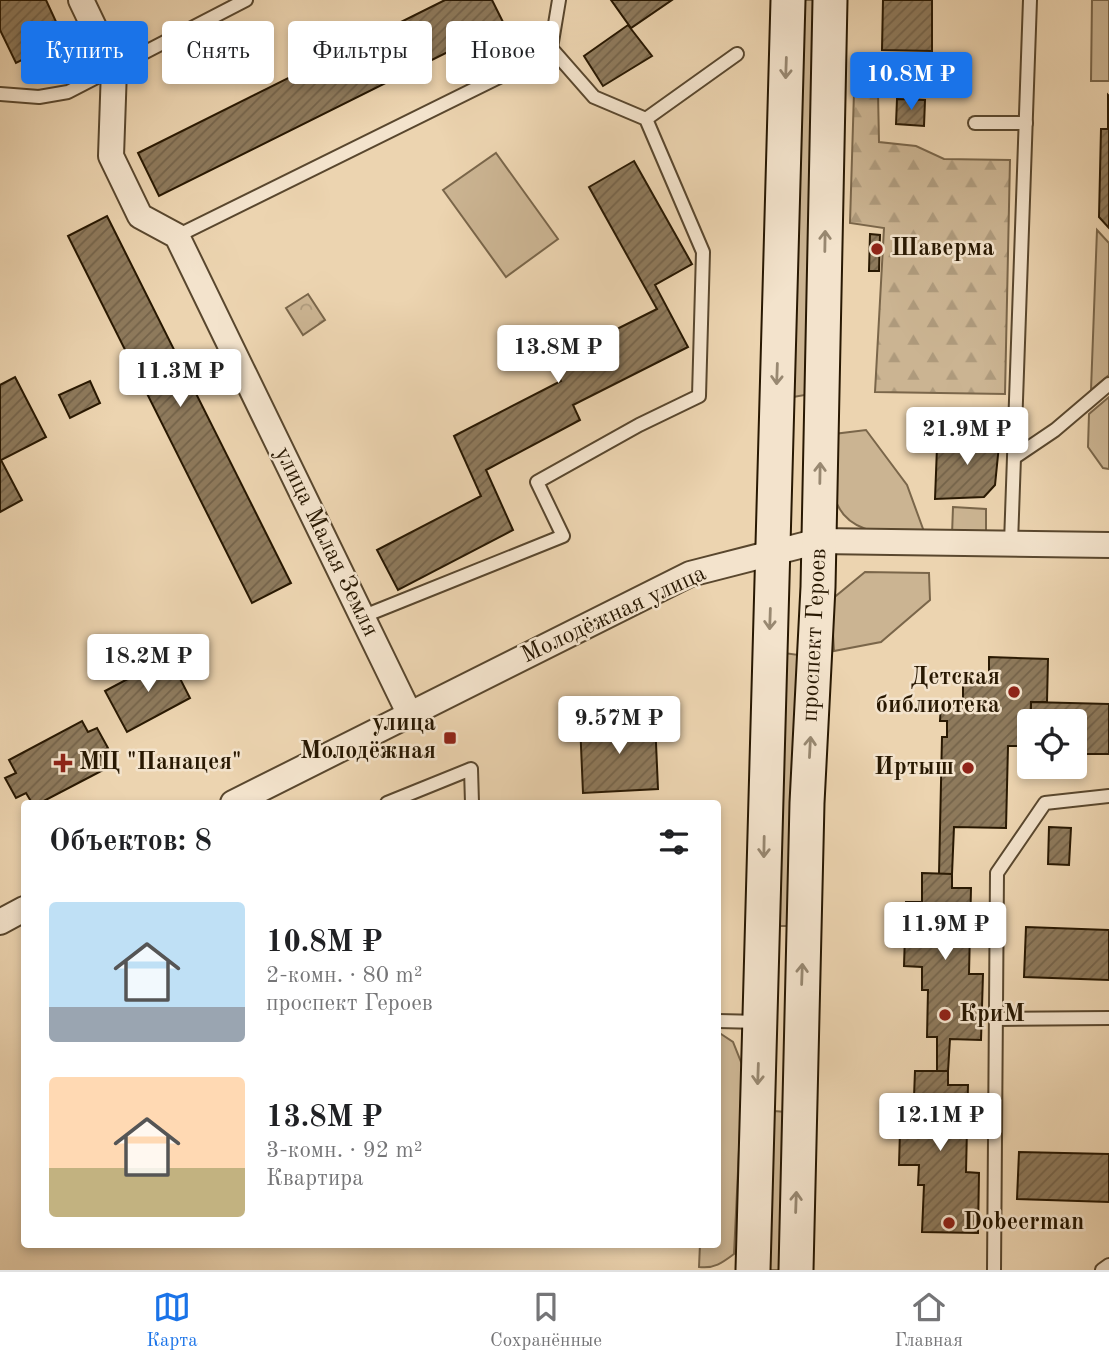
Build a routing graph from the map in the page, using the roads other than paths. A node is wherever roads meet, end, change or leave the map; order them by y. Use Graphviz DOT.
graph roads {
  1 [pos="81,0"];
  2 [pos="246,0"];
  3 [pos="559,0"];
  4 [pos="788,0"];
  5 [pos="830,0"];
  6 [pos="1031,0"];
  7 [pos="91,21"];
  8 [pos="556,21"];
  9 [pos="148,51"];
  10 [pos="737,54"];
  11 [pos="559,57"];
  12 [pos="84,84"];
  13 [pos="113,84"];
  14 [pos="485,84"];
  15 [pos="0,94"];
  16 [pos="646,119"];
  17 [pos="975,123"];
  18 [pos="1026,123"];
  19 [pos="177,236"];
  20 [pos="1109,384"];
  21 [pos="1015,457"];
  22 [pos="819,541"];
  23 [pos="1012,543"];
  24 [pos="1109,545"];
  25 [pos="772,551"];
  26 [pos="363,616"];
  27 [pos="410,715"];
  28 [pos="1109,796"];
  29 [pos="239,800"];
  30 [pos="394,800"];
  31 [pos="472,800"];
  32 [pos="21,910"];
  33 [pos="0,921"];
  34 [pos="1109,1018"];
  35 [pos="996,1019"];
  36 [pos="721,1021"];
  37 [pos="760,1022"];
  38 [pos="1109,1265"];
  39 [pos="753,1270"];
  40 [pos="796,1270"];
  41 [pos="994,1270"];
  42 [pos="1102,1270"];
  1 -- 7 [label="street"];
  2 -- 9 [label="lane"];
  3 -- 8 [label="lane"];
  4 -- 25 [label="main road, проспект Героев, one-way"];
  22 -- 5 [label="main road, проспект Героев, one-way"];
  6 -- 18 [label="lane"];
  10 -- 16 [label="lane"];
  11 -- 16 [label="lane"];
  12 -- 15 [label="lane"];
  13 -- 19 [label="street"];
  14 -- 19 [label="lane"];
  16 -- 26 [label="lane"];
  17 -- 18 [label="lane"];
  18 -- 21 [label="lane"];
  19 -- 26 [label="street, улица Малая Земля"];
  20 -- 21 [label="lane"];
  21 -- 23 [label="lane"];
  22 -- 23 [label="street, Молодёжная улица"];
  22 -- 25 [label="street, Молодёжная улица"];
  40 -- 22 [label="main road, проспект Героев, one-way"];
  23 -- 24 [label="street, Молодёжная улица"];
  25 -- 27 [label="street, Молодёжная улица"];
  25 -- 37 [label="main road, проспект Героев, one-way"];
  26 -- 27 [label="street, улица Малая Земля"];
  27 -- 29 [label="street, Молодёжная улица"];
  28 -- 35 [label="lane"];
  30 -- 31 [label="lane"];
  32 -- 33 [label="street"];
  34 -- 35 [label="lane"];
  35 -- 41 [label="lane"];
  36 -- 37 [label="lane"];
  37 -- 39 [label="main road, проспект Героев, one-way"];
  38 -- 42 [label="lane"];
}
